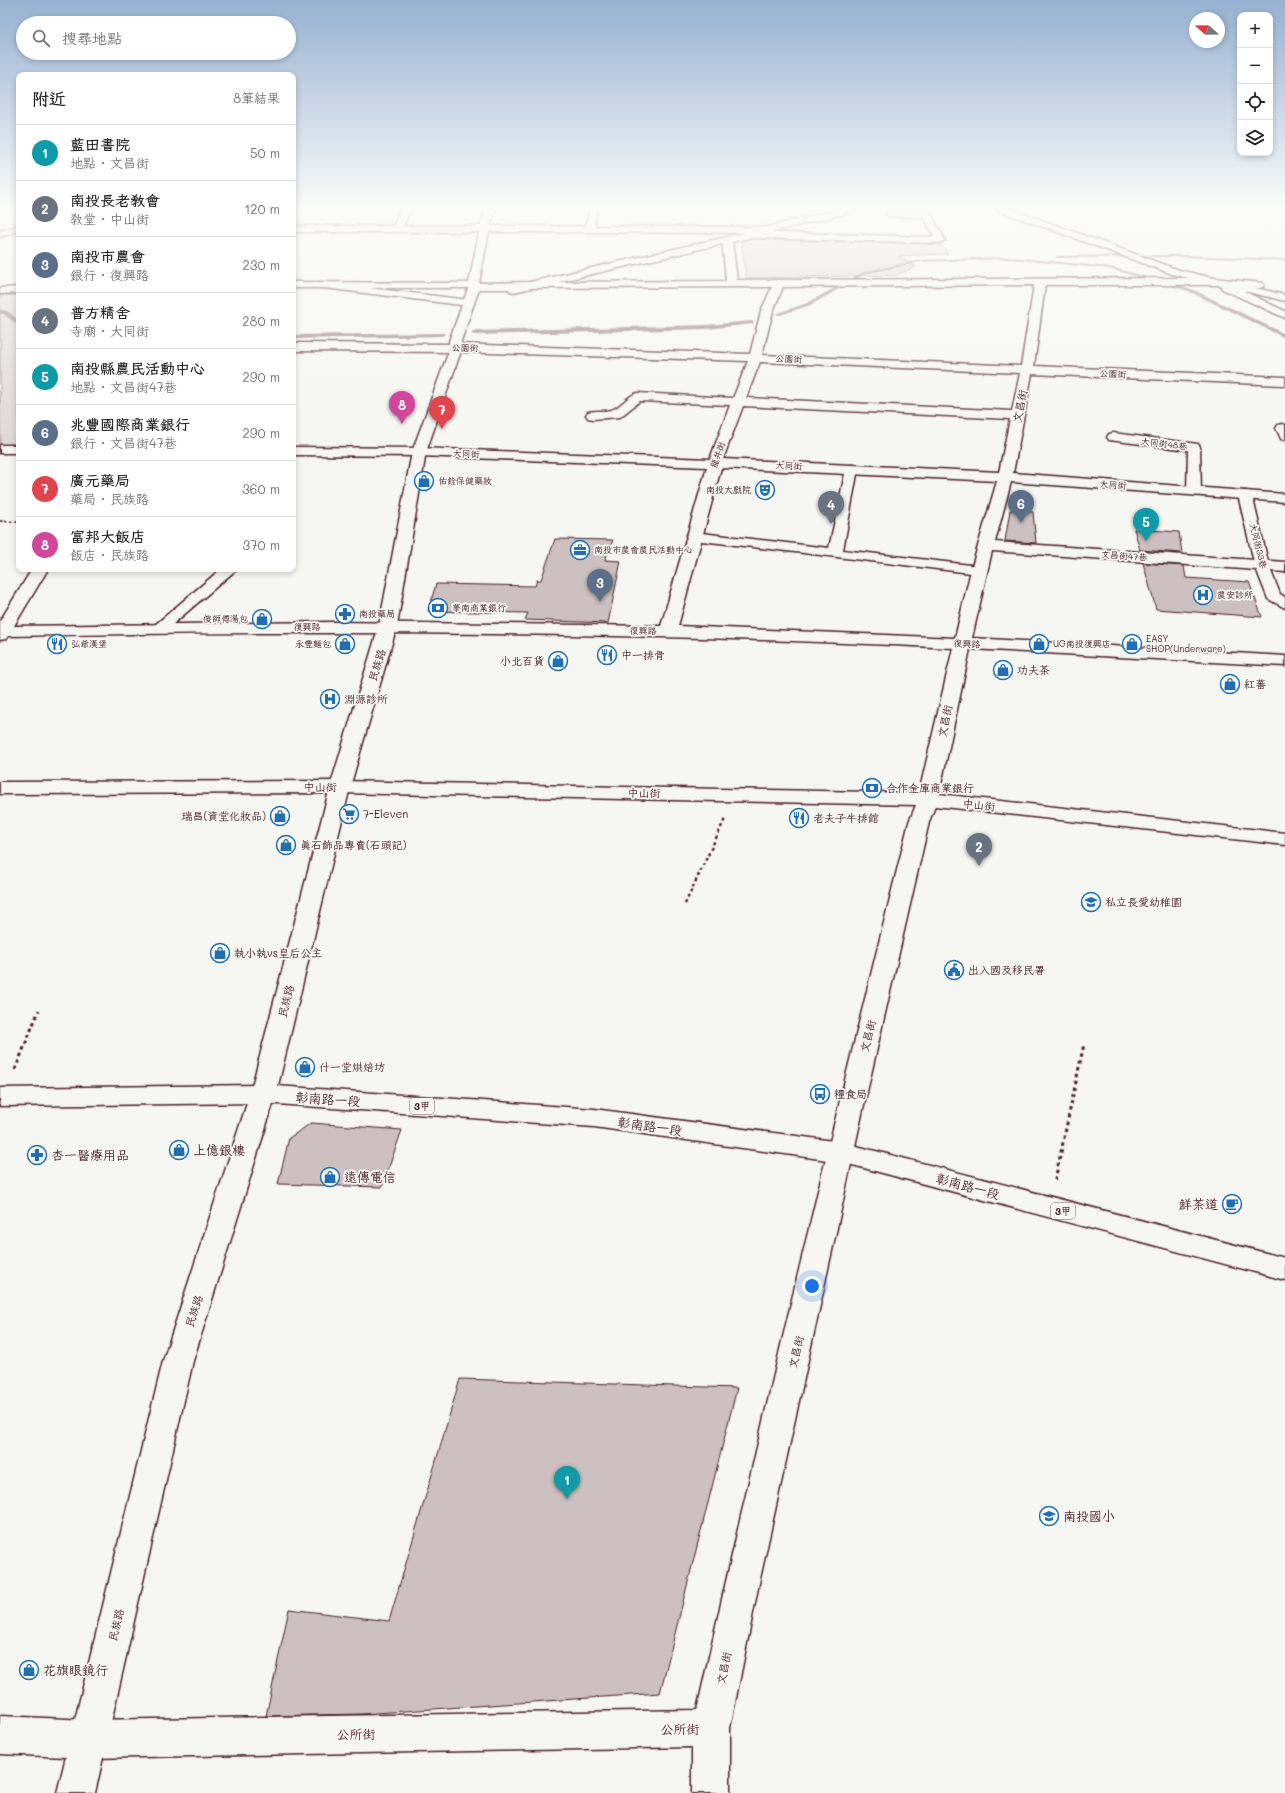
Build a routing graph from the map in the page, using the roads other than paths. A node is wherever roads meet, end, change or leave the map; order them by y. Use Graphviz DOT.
graph roads {
  1 [pos="375,292"];
  2 [pos="473,292"];
  3 [pos="506,292"];
  4 [pos="775,292"];
  5 [pos="1039,292"];
  6 [pos="1236,292"];
  7 [pos="1258,292"];
  8 [pos="1285,298"];
  9 [pos="470,303"];
  10 [pos="1285,314"];
  11 [pos="296,347"];
  12 [pos="456,348"];
  13 [pos="755,358"];
  14 [pos="1027,370"];
  15 [pos="1285,382"];
  16 [pos="739,401"];
  17 [pos="1018,414"];
  18 [pos="593,415"];
  19 [pos="1113,437"];
  20 [pos="0,448"];
  21 [pos="16,449"];
  22 [pos="296,451"];
  23 [pos="419,452"];
  24 [pos="714,463"];
  25 [pos="852,469"];
  26 [pos="1005,477"];
  27 [pos="1194,492"];
  28 [pos="1245,495"];
  29 [pos="1285,498"];
  30 [pos="693,536"];
  31 [pos="986,546"];
  32 [pos="835,553"];
  33 [pos="1262,566"];
  34 [pos="1285,567"];
  35 [pos="979,570"];
  36 [pos="38,572"];
  37 [pos="226,572"];
  38 [pos="1279,599"];
  39 [pos="388,626"];
  40 [pos="162,627"];
  41 [pos="668,631"];
  42 [pos="1,632"];
  43 [pos="962,644"];
  44 [pos="1285,661"];
  45 [pos="340,787"];
  46 [pos="0,788"];
  47 [pos="928,799"];
  48 [pos="1285,839"];
  49 [pos="263,1094"];
  50 [pos="2,1097"];
  51 [pos="841,1152"];
  52 [pos="1285,1269"];
  53 [pos="712,1728"];
  54 [pos="0,1735"];
  55 [pos="89,1739"];
  56 [pos="76,1793"];
  57 [pos="711,1793"];
  1 -- 9 [label="lane"];
  2 -- 9 [label="street, 民族路"];
  3 -- 9 [label="street"];
  4 -- 13 [label="street, 龍井街"];
  5 -- 14 [label="street, 文昌街"];
  6 -- 10 [label="street"];
  7 -- 8 [label="street"];
  9 -- 12 [label="street, 民族路"];
  11 -- 12 [label="street, 公園街"];
  12 -- 13 [label="street, 公園街"];
  12 -- 23 [label="street, 民族路"];
  13 -- 14 [label="street, 公園街"];
  13 -- 16 [label="street, 龍井街"];
  14 -- 15 [label="street, 公園街"];
  14 -- 17 [label="street, 文昌街"];
  16 -- 17 [label="street"];
  16 -- 18 [label="street"];
  16 -- 24 [label="street, 龍井街"];
  17 -- 26 [label="street, 文昌街"];
  19 -- 27 [label="lane, 大同街48巷"];
  20 -- 21 [label="street"];
  22 -- 23 [label="street, 大同街"];
  23 -- 24 [label="street, 大同街"];
  23 -- 39 [label="street, 民族路"];
  24 -- 25 [label="street, 大同街"];
  24 -- 30 [label="street, 龍井街"];
  25 -- 26 [label="street, 大同街"];
  25 -- 32 [label="lane"];
  26 -- 27 [label="street, 大同街"];
  26 -- 31 [label="street, 文昌街"];
  27 -- 28 [label="street, 大同街"];
  28 -- 29 [label="street, 大同街"];
  28 -- 33 [label="lane, 大同街33巷"];
  30 -- 32 [label="lane"];
  30 -- 41 [label="street, 龍井街"];
  31 -- 33 [label="street, 文昌街47巷"];
  31 -- 35 [label="street, 文昌街"];
  32 -- 35 [label="lane"];
  33 -- 34 [label="street, 文昌街47巷"];
  33 -- 38 [label="lane, 大同街33巷"];
  35 -- 43 [label="street, 文昌街"];
  36 -- 42 [label="street"];
  37 -- 40 [label="lane"];
  39 -- 40 [label="street, 復興路"];
  39 -- 41 [label="street, 復興路"];
  39 -- 45 [label="street, 民族路"];
  40 -- 42 [label="street, 復興路"];
  41 -- 43 [label="street, 復興路"];
  43 -- 44 [label="street, 復興路"];
  43 -- 47 [label="street, 文昌街"];
  45 -- 46 [label="street, 中山街"];
  45 -- 47 [label="street, 中山街"];
  45 -- 49 [label="street, 民族路"];
  47 -- 48 [label="street, 中山街"];
  47 -- 51 [label="street, 文昌街"];
  49 -- 50 [label="street, 彰南路一段 / 3甲"];
  49 -- 51 [label="street, 彰南路一段 / 3甲"];
  49 -- 55 [label="street, 民族路"];
  51 -- 52 [label="street, 彰南路一段 / 3甲"];
  51 -- 53 [label="street, 文昌街"];
  53 -- 55 [label="street, 公所街"];
  53 -- 57 [label="street, 文昌街"];
  54 -- 55 [label="street, 公所街"];
  55 -- 56 [label="street, 民族路"];
}
